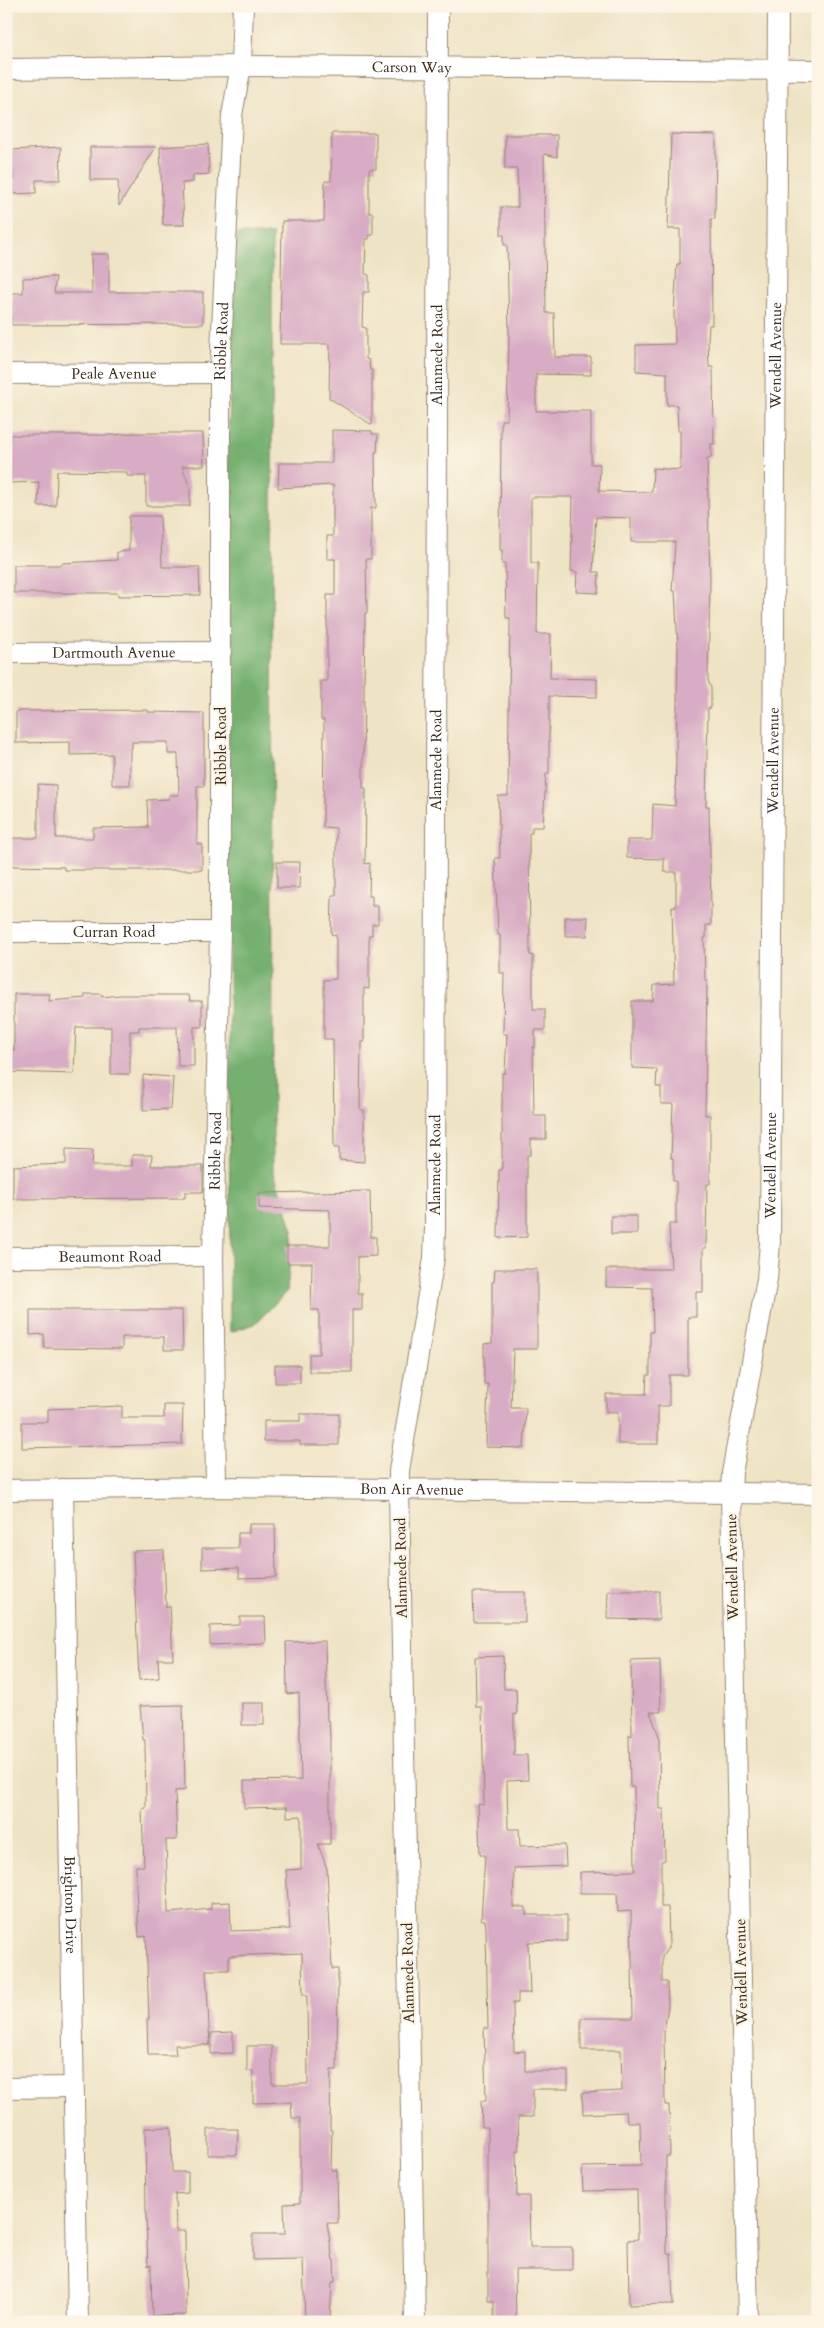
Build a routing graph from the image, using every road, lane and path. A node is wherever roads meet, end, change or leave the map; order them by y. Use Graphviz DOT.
graph roads {
  1 [pos="243,6"];
  2 [pos="438,6"];
  3 [pos="778,6"];
  4 [pos="241,66"];
  5 [pos="437,67"];
  6 [pos="6,69"];
  7 [pos="777,70"];
  8 [pos="818,70"];
  9 [pos="220,373"];
  10 [pos="6,374"];
  11 [pos="221,652"];
  12 [pos="6,653"];
  13 [pos="6,932"];
  14 [pos="220,932"];
  15 [pos="6,1256"];
  16 [pos="213,1256"];
  17 [pos="216,1488"];
  18 [pos="63,1489"];
  19 [pos="6,1490"];
  20 [pos="399,1490"];
  21 [pos="731,1494"];
  22 [pos="818,1494"];
  23 [pos="73,2087"];
  24 [pos="6,2088"];
  25 [pos="78,2322"];
  26 [pos="415,2322"];
  27 [pos="748,2322"];
  1 -- 4 [label="street, Ribble Road"];
  2 -- 5 [label="street, Alanmede Road"];
  3 -- 7 [label="street, Wendell Avenue"];
  4 -- 5 [label="street, Carson Way"];
  4 -- 6 [label="street, Carson Way"];
  4 -- 9 [label="street, Ribble Road"];
  5 -- 7 [label="street, Carson Way"];
  5 -- 20 [label="street, Alanmede Road"];
  7 -- 8 [label="street, Carson Way"];
  7 -- 21 [label="street, Wendell Avenue"];
  9 -- 10 [label="street, Peale Avenue"];
  9 -- 11 [label="street, Ribble Road"];
  11 -- 12 [label="street, Dartmouth Avenue"];
  11 -- 14 [label="street, Ribble Road"];
  13 -- 14 [label="street, Curran Road"];
  14 -- 16 [label="street, Ribble Road"];
  15 -- 16 [label="street, Beaumont Road"];
  16 -- 17 [label="street, Ribble Road"];
  17 -- 18 [label="street, Bon Air Avenue"];
  17 -- 20 [label="street, Bon Air Avenue"];
  18 -- 19 [label="street, Bon Air Avenue"];
  18 -- 23 [label="street, Brighton Drive"];
  20 -- 21 [label="street, Bon Air Avenue"];
  20 -- 26 [label="street, Alanmede Road"];
  21 -- 22 [label="street, Bon Air Avenue"];
  21 -- 27 [label="street, Wendell Avenue"];
  23 -- 24 [label="street"];
  23 -- 25 [label="street, Brighton Drive"];
}
